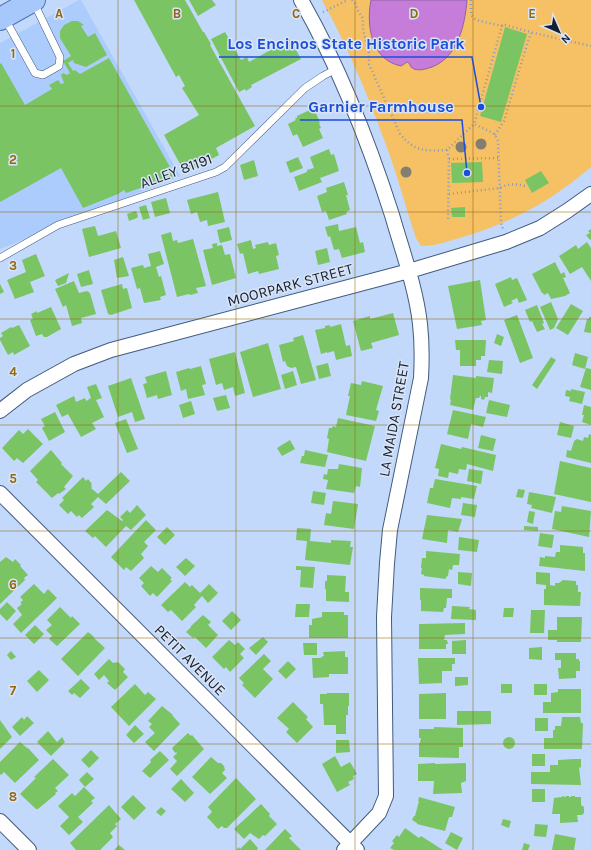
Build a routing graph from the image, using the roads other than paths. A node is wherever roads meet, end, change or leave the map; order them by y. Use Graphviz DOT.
graph roads {
  1 [pos="33,0"];
  2 [pos="301,0"];
  3 [pos="2,18"];
  4 [pos="336,69"];
  5 [pos="591,194"];
  6 [pos="0,258"];
  7 [pos="409,271"];
  8 [pos="0,411"];
  9 [pos="0,493"];
  10 [pos="0,821"];
  11 [pos="351,848"];
  12 [pos="29,850"];
  1 -- 3 [label="main road"];
  1 -- 3 [label="lane"];
  2 -- 4 [label="street, LA MAIDA STREET"];
  4 -- 6 [label="lane, ALLEY 81191"];
  4 -- 7 [label="street, LA MAIDA STREET"];
  5 -- 7 [label="street, MOORPARK STREET"];
  7 -- 8 [label="street, MOORPARK STREET"];
  7 -- 11 [label="street, LA MAIDA STREET"];
  9 -- 11 [label="street, PETIT AVENUE"];
  10 -- 12 [label="street"];
}
